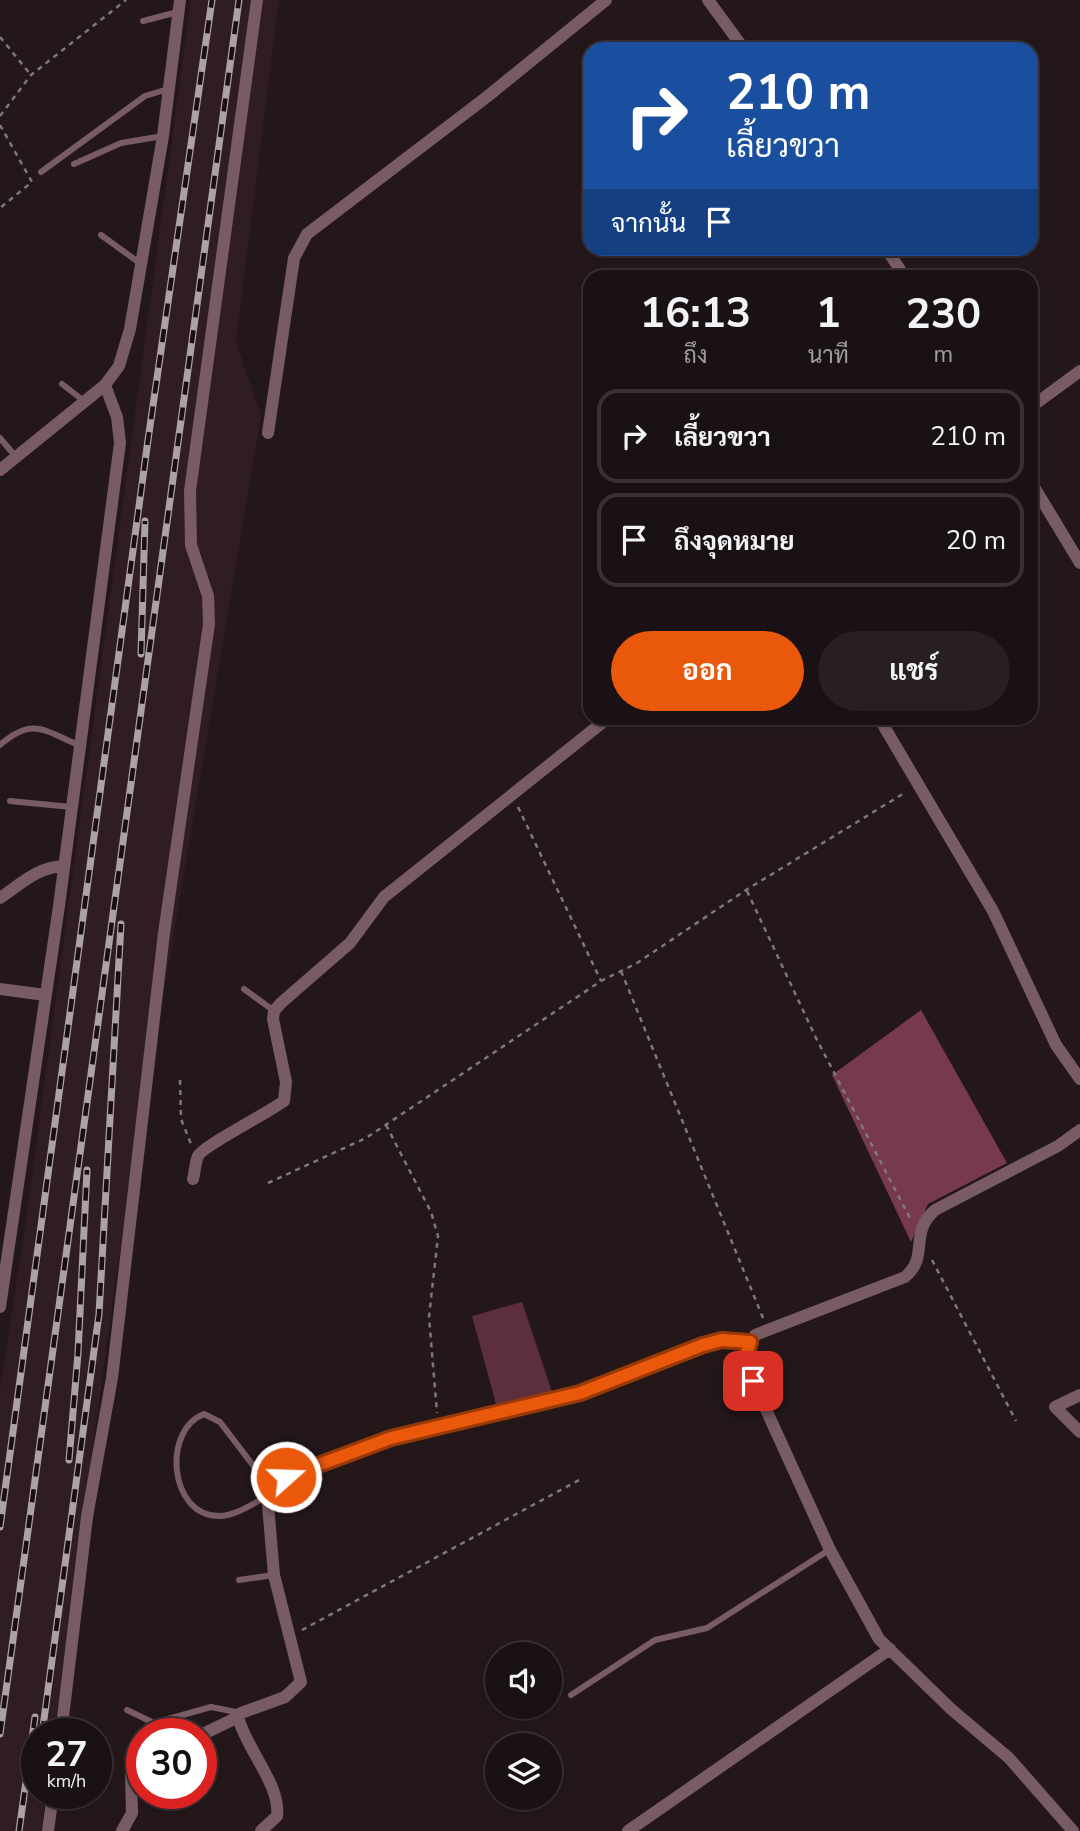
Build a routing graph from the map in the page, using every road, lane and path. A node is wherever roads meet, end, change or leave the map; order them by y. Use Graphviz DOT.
graph roads {
  1 [pos="126,0"];
  2 [pos="257,0"];
  3 [pos="606,0"];
  4 [pos="708,0"];
  5 [pos="180,6"];
  6 [pos="143,21"];
  7 [pos="0,37"];
  8 [pos="739,42"];
  9 [pos="31,75"];
  10 [pos="170,88"];
  11 [pos="0,116"];
  12 [pos="0,125"];
  13 [pos="163,136"];
  14 [pos="74,164"];
  15 [pos="41,172"];
  16 [pos="0,208"];
  17 [pos="101,235"];
  18 [pos="141,264"];
  19 [pos="1080,371"];
  20 [pos="62,384"];
  21 [pos="105,385"];
  22 [pos="86,402"];
  23 [pos="1038,402"];
  24 [pos="268,433"];
  25 [pos="0,438"];
  26 [pos="16,457"];
  27 [pos="0,470"];
  28 [pos="1038,494"];
  29 [pos="1080,563"];
  30 [pos="599,725"];
  31 [pos="883,725"];
  32 [pos="0,745"];
  33 [pos="78,745"];
  34 [pos="918,785"];
  35 [pos="512,795"];
  36 [pos="10,801"];
  37 [pos="71,807"];
  38 [pos="64,866"];
  39 [pos="746,890"];
  40 [pos="0,898"];
  41 [pos="621,971"];
  42 [pos="601,981"];
  43 [pos="0,989"];
  44 [pos="244,989"];
  45 [pos="45,995"];
  46 [pos="274,1011"];
  47 [pos="1080,1079"];
  48 [pos="180,1080"];
  49 [pos="386,1125"];
  50 [pos="1080,1130"];
  51 [pos="198,1156"];
  52 [pos="193,1179"];
  53 [pos="268,1183"];
  54 [pos="919,1237"];
  55 [pos="2,1275"];
  56 [pos="0,1307"];
  57 [pos="768,1330"];
  58 [pos="750,1342"];
  59 [pos="1080,1395"];
  60 [pos="1016,1422"];
  61 [pos="438,1427"];
  62 [pos="1080,1432"];
  63 [pos="581,1479"];
  64 [pos="270,1492"];
  65 [pos="830,1550"];
  66 [pos="274,1575"];
  67 [pos="239,1580"];
  68 [pos="290,1637"];
  69 [pos="890,1649"];
  70 [pos="571,1695"];
  71 [pos="127,1710"];
  72 [pos="240,1715"];
  73 [pos="63,1718"];
  74 [pos="217,1727"];
  75 [pos="51,1809"];
  76 [pos="132,1809"];
  77 [pos="48,1831"];
  78 [pos="122,1831"];
  79 [pos="261,1831"];
  80 [pos="628,1831"];
  81 [pos="1073,1831"];
  1 -- 9 [label="path"];
  2 -- 73 [label="street"];
  3 -- 24 [label="street"];
  4 -- 8 [label="street"];
  5 -- 6 [label="lane"];
  5 -- 10 [label="street"];
  7 -- 9 [label="path"];
  9 -- 11 [label="path"];
  10 -- 13 [label="street"];
  10 -- 15 [label="lane"];
  12 -- 16 [label="path"];
  13 -- 14 [label="lane"];
  13 -- 18 [label="street"];
  17 -- 18 [label="lane"];
  18 -- 21 [label="street"];
  19 -- 23 [label="street"];
  20 -- 22 [label="lane"];
  21 -- 22 [label="street"];
  21 -- 33 [label="street"];
  22 -- 26 [label="street"];
  25 -- 26 [label="lane"];
  26 -- 27 [label="street"];
  28 -- 29 [label="street"];
  30 -- 35 [label="street"];
  31 -- 34 [label="street"];
  32 -- 33 [label="lane"];
  33 -- 37 [label="street"];
  34 -- 39 [label="path"];
  34 -- 47 [label="street"];
  35 -- 42 [label="path"];
  35 -- 46 [label="street"];
  36 -- 37 [label="lane"];
  37 -- 38 [label="street"];
  38 -- 40 [label="street"];
  38 -- 45 [label="street"];
  39 -- 41 [label="path"];
  39 -- 54 [label="path"];
  41 -- 42 [label="path"];
  41 -- 57 [label="path"];
  42 -- 49 [label="path"];
  43 -- 45 [label="street"];
  44 -- 46 [label="lane"];
  45 -- 55 [label="street"];
  46 -- 51 [label="street"];
  48 -- 51 [label="path"];
  49 -- 53 [label="path"];
  49 -- 61 [label="path"];
  50 -- 54 [label="street"];
  51 -- 52 [label="street"];
  54 -- 57 [label="street"];
  54 -- 60 [label="path"];
  55 -- 56 [label="street"];
  57 -- 58 [label="street"];
  58 -- 61 [label="street"];
  58 -- 65 [label="street"];
  59 -- 62 [label="street"];
  61 -- 64 [label="street"];
  63 -- 68 [label="path"];
  64 -- 64 [label="lane"];
  64 -- 66 [label="street"];
  65 -- 69 [label="street"];
  65 -- 70 [label="lane"];
  66 -- 67 [label="lane"];
  66 -- 68 [label="street"];
  68 -- 72 [label="street"];
  69 -- 80 [label="street"];
  69 -- 81 [label="street"];
  71 -- 72 [label="lane"];
  72 -- 74 [label="street"];
  72 -- 79 [label="street"];
  75 -- 77 [label="street"];
  76 -- 78 [label="street"];
}
